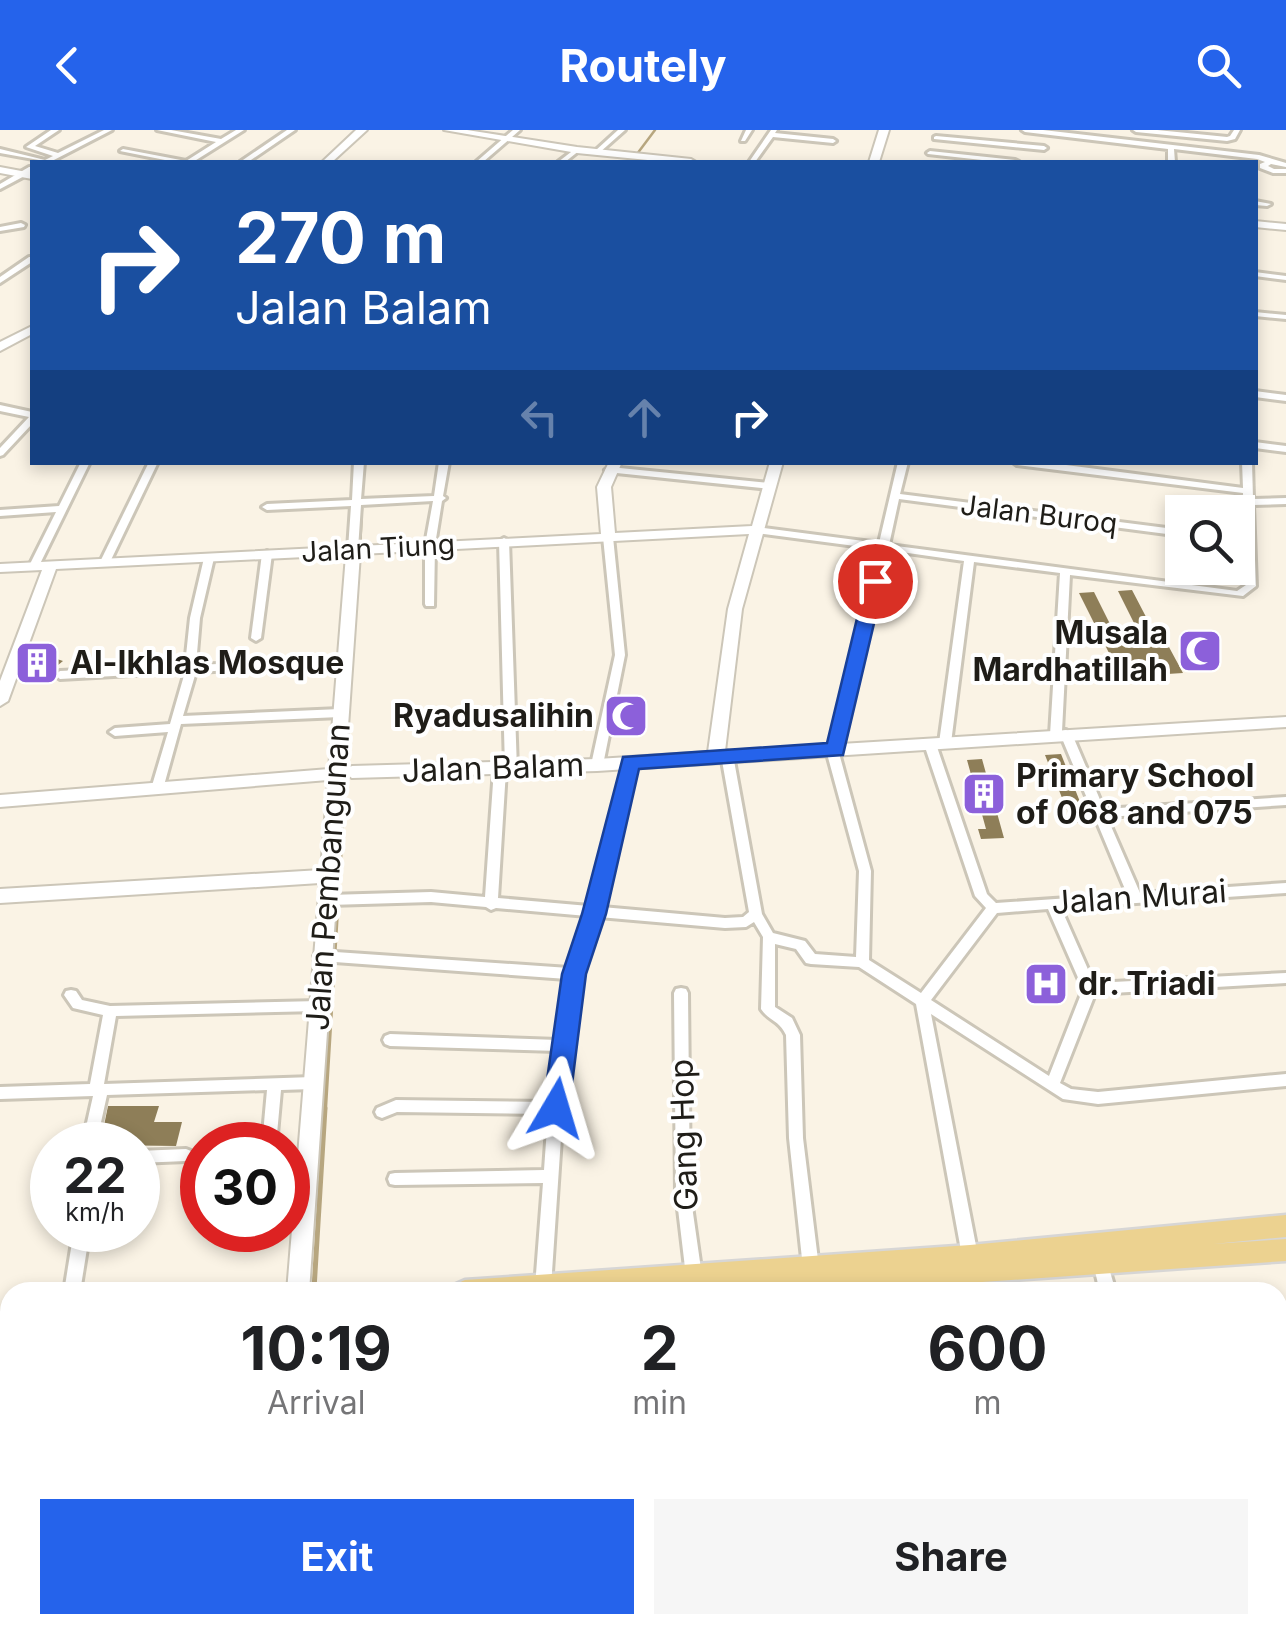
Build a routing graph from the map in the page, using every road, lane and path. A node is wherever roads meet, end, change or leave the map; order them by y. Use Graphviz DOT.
graph roads {
  1 [pos="56,130"];
  2 [pos="109,130"];
  3 [pos="160,130"];
  4 [pos="241,130"];
  5 [pos="292,130"];
  6 [pos="362,130"];
  7 [pos="449,130"];
  8 [pos="517,130"];
  9 [pos="622,130"];
  10 [pos="749,130"];
  11 [pos="884,130"];
  12 [pos="1025,130"];
  13 [pos="1136,130"];
  14 [pos="1237,130"];
  15 [pos="1047,132"];
  16 [pos="773,133"];
  17 [pos="1088,133"];
  18 [pos="937,134"];
  19 [pos="506,139"];
  20 [pos="743,140"];
  21 [pos="219,141"];
  22 [pos="832,142"];
  23 [pos="1171,147"];
  24 [pos="1044,148"];
  25 [pos="577,150"];
  26 [pos="0,151"];
  27 [pos="123,151"];
  28 [pos="597,152"];
  29 [pos="58,156"];
  30 [pos="929,158"];
  31 [pos="38,160"];
  32 [pos="51,160"];
  33 [pos="175,160"];
  34 [pos="189,160"];
  35 [pos="247,160"];
  36 [pos="329,160"];
  37 [pos="479,160"];
  38 [pos="563,160"];
  39 [pos="671,160"];
  40 [pos="753,160"];
  41 [pos="875,160"];
  42 [pos="972,160"];
  43 [pos="1041,160"];
  44 [pos="1171,160"];
  45 [pos="1272,167"];
  46 [pos="1286,168"];
  47 [pos="0,170"];
  48 [pos="1258,171"];
  49 [pos="27,176"];
  50 [pos="0,188"];
  51 [pos="1258,202"];
  52 [pos="1267,204"];
  53 [pos="1258,224"];
  54 [pos="21,225"];
  55 [pos="1286,227"];
  56 [pos="0,229"];
  57 [pos="30,260"];
  58 [pos="1258,274"];
  59 [pos="1286,278"];
  60 [pos="0,281"];
  61 [pos="1258,314"];
  62 [pos="1286,317"];
  63 [pos="30,329"];
  64 [pos="0,347"];
  65 [pos="1258,394"];
  66 [pos="1286,398"];
  67 [pos="0,408"];
  68 [pos="30,416"];
  69 [pos="30,419"];
  70 [pos="1258,445"];
  71 [pos="1286,449"];
  72 [pos="0,453"];
  73 [pos="85,465"];
  74 [pos="153,465"];
  75 [pos="358,465"];
  76 [pos="444,465"];
  77 [pos="698,465"];
  78 [pos="776,465"];
  79 [pos="902,465"];
  80 [pos="1037,465"];
  81 [pos="1247,465"];
  82 [pos="613,466"];
  83 [pos="693,478"];
  84 [pos="770,486"];
  85 [pos="1240,495"];
  86 [pos="1247,495"];
  87 [pos="895,496"];
  88 [pos="1255,497"];
  89 [pos="441,498"];
  90 [pos="1286,500"];
  91 [pos="362,505"];
  92 [pos="267,507"];
  93 [pos="63,509"];
  94 [pos="0,513"];
  95 [pos="756,530"];
  96 [pos="1165,531"];
  97 [pos="608,537"];
  98 [pos="504,541"];
  99 [pos="430,545"];
  100 [pos="883,547"];
  101 [pos="360,548"];
  102 [pos="268,554"];
  103 [pos="209,558"];
  104 [pos="968,558"];
  105 [pos="105,562"];
  106 [pos="51,565"];
  107 [pos="34,566"];
  108 [pos="0,568"];
  109 [pos="1065,571"];
  110 [pos="1165,584"];
  111 [pos="1171,585"];
  112 [pos="1251,585"];
  113 [pos="430,604"];
  114 [pos="256,638"];
  115 [pos="8,656"];
  116 [pos="343,661"];
  117 [pos="190,670"];
  118 [pos="60,675"];
  119 [pos="0,698"];
  120 [pos="340,713"];
  121 [pos="1286,722"];
  122 [pos="176,724"];
  123 [pos="115,732"];
  124 [pos="1061,735"];
  125 [pos="938,744"];
  126 [pos="834,750"];
  127 [pos="721,755"];
  128 [pos="630,762"];
  129 [pos="598,765"];
  130 [pos="506,769"];
  131 [pos="342,773"];
  132 [pos="158,789"];
  133 [pos="1286,800"];
  134 [pos="0,801"];
  135 [pos="1101,813"];
  136 [pos="330,876"];
  137 [pos="1286,888"];
  138 [pos="0,896"];
  139 [pos="1135,896"];
  140 [pos="328,900"];
  141 [pos="1052,902"];
  142 [pos="491,905"];
  143 [pos="993,908"];
  144 [pos="594,914"];
  145 [pos="756,914"];
  146 [pos="769,937"];
  147 [pos="322,956"];
  148 [pos="862,962"];
  149 [pos="574,974"];
  150 [pos="1286,978"];
  151 [pos="1090,989"];
  152 [pos="680,993"];
  153 [pos="71,994"];
  154 [pos="922,1002"];
  155 [pos="319,1006"];
  156 [pos="110,1011"];
  157 [pos="390,1040"];
  158 [pos="564,1046"];
  159 [pos="1286,1080"];
  160 [pos="313,1083"];
  161 [pos="1053,1084"];
  162 [pos="274,1086"];
  163 [pos="98,1091"];
  164 [pos="0,1093"];
  165 [pos="556,1108"];
  166 [pos="382,1112"];
  167 [pos="93,1122"];
  168 [pos="271,1122"];
  169 [pos="550,1176"];
  170 [pos="395,1179"];
  171 [pos="1286,1226"];
  172 [pos="1286,1250"];
  173 [pos="78,1252"];
  174 [pos="970,1256"];
  175 [pos="1100,1263"];
  176 [pos="811,1268"];
  177 [pos="74,1282"];
  178 [pos="299,1282"];
  179 [pos="544,1282"];
  180 [pos="687,1282"];
  181 [pos="702,1282"];
  182 [pos="840,1282"];
  183 [pos="1105,1282"];
  1 -- 29 [label="street"];
  2 -- 29 [label="street"];
  3 -- 21 [label="street"];
  4 -- 21 [label="street"];
  5 -- 35 [label="street"];
  6 -- 36 [label="street"];
  7 -- 19 [label="street"];
  8 -- 19 [label="street"];
  9 -- 28 [label="street"];
  10 -- 20 [label="street"];
  11 -- 41 [label="street"];
  12 -- 15 [label="street"];
  13 -- 14 [label="street"];
  15 -- 17 [label="street"];
  15 -- 24 [label="street"];
  16 -- 22 [label="street"];
  16 -- 40 [label="street"];
  17 -- 23 [label="street"];
  18 -- 24 [label="street"];
  18 -- 30 [label="street"];
  19 -- 25 [label="street"];
  19 -- 37 [label="street"];
  21 -- 34 [label="street"];
  23 -- 44 [label="street"];
  23 -- 45 [label="street"];
  24 -- 43 [label="street"];
  25 -- 28 [label="street"];
  25 -- 38 [label="street"];
  26 -- 31 [label="street"];
  27 -- 33 [label="street"];
  28 -- 39 [label="street"];
  29 -- 32 [label="street"];
  30 -- 42 [label="street"];
  45 -- 46 [label="street"];
  45 -- 48 [label="street"];
  47 -- 49 [label="street"];
  49 -- 50 [label="street"];
  51 -- 52 [label="street"];
  53 -- 55 [label="street"];
  54 -- 56 [label="street"];
  57 -- 60 [label="street"];
  58 -- 59 [label="street"];
  61 -- 62 [label="street"];
  63 -- 64 [label="street"];
  65 -- 66 [label="street"];
  67 -- 68 [label="street"];
  69 -- 72 [label="street"];
  70 -- 71 [label="street"];
  73 -- 93 [label="street"];
  74 -- 105 [label="street"];
  75 -- 91 [label="street, Jalan Pembangunan"];
  76 -- 89 [label="street, Jalan Tiung"];
  77 -- 83 [label="street"];
  78 -- 84 [label="street"];
  79 -- 87 [label="street"];
  80 -- 85 [label="street"];
  81 -- 86 [label="street"];
  82 -- 83 [label="street"];
  82 -- 97 [label="street"];
  83 -- 84 [label="street"];
  84 -- 95 [label="street"];
  87 -- 96 [label="street, Jalan Buroq"];
  87 -- 100 [label="street"];
  88 -- 90 [label="street"];
  89 -- 91 [label="street"];
  89 -- 99 [label="street, Jalan Tiung"];
  91 -- 92 [label="street"];
  91 -- 101 [label="street, Jalan Pembangunan"];
  93 -- 94 [label="street"];
  93 -- 107 [label="street"];
  95 -- 97 [label="street, Jalan Tiung"];
  95 -- 100 [label="street"];
  95 -- 127 [label="street"];
  97 -- 98 [label="street, Jalan Tiung"];
  97 -- 129 [label="street"];
  98 -- 99 [label="street, Jalan Tiung"];
  98 -- 130 [label="street"];
  99 -- 101 [label="street, Jalan Tiung"];
  99 -- 113 [label="street, Jalan Tiung"];
  100 -- 104 [label="street"];
  100 -- 126 [label="street"];
  101 -- 102 [label="street, Jalan Tiung"];
  101 -- 116 [label="street, Jalan Pembangunan"];
  102 -- 103 [label="street, Jalan Tiung"];
  102 -- 114 [label="street"];
  103 -- 105 [label="street, Jalan Tiung"];
  103 -- 117 [label="street"];
  104 -- 109 [label="street"];
  104 -- 125 [label="street"];
  105 -- 106 [label="street, Jalan Tiung"];
  106 -- 107 [label="street, Jalan Tiung"];
  106 -- 115 [label="street"];
  107 -- 108 [label="street, Jalan Tiung"];
  109 -- 110 [label="street"];
  109 -- 124 [label="street"];
  111 -- 112 [label="street"];
  115 -- 119 [label="street"];
  116 -- 117 [label="street"];
  116 -- 120 [label="street, Jalan Pembangunan"];
  117 -- 118 [label="street"];
  117 -- 122 [label="street"];
  120 -- 122 [label="street"];
  120 -- 131 [label="street, Jalan Pembangunan"];
  121 -- 124 [label="street, Jalan Balam"];
  122 -- 123 [label="street"];
  122 -- 132 [label="street"];
  124 -- 125 [label="street, Jalan Balam"];
  124 -- 135 [label="street"];
  125 -- 126 [label="street, Jalan Balam"];
  125 -- 143 [label="street"];
  126 -- 127 [label="street, Jalan Balam"];
  126 -- 148 [label="street"];
  127 -- 128 [label="street, Jalan Balam"];
  127 -- 145 [label="street"];
  128 -- 129 [label="street, Jalan Balam"];
  128 -- 144 [label="street"];
  129 -- 130 [label="street, Jalan Balam"];
  130 -- 131 [label="street, Jalan Balam"];
  130 -- 142 [label="street"];
  131 -- 132 [label="street, Jalan Balam"];
  131 -- 136 [label="street, Jalan Pembangunan"];
  132 -- 134 [label="street, Jalan Balam"];
  133 -- 135 [label="street"];
  135 -- 139 [label="street"];
  136 -- 138 [label="street"];
  136 -- 140 [label="street, Jalan Pembangunan"];
  137 -- 139 [label="street, Jalan Murai"];
  139 -- 141 [label="street, Jalan Murai"];
  140 -- 142 [label="street"];
  140 -- 147 [label="street, Jalan Pembangunan"];
  141 -- 143 [label="street, Jalan Murai"];
  141 -- 151 [label="street"];
  142 -- 144 [label="street"];
  143 -- 154 [label="street"];
  144 -- 145 [label="street"];
  144 -- 149 [label="street"];
  145 -- 146 [label="street"];
  146 -- 148 [label="street"];
  146 -- 176 [label="street"];
  147 -- 149 [label="street"];
  147 -- 155 [label="street, Jalan Pembangunan"];
  148 -- 154 [label="street"];
  149 -- 158 [label="street"];
  150 -- 151 [label="street"];
  151 -- 161 [label="street"];
  152 -- 180 [label="street, Gang Hop"];
  153 -- 156 [label="street"];
  154 -- 161 [label="street"];
  154 -- 174 [label="street"];
  155 -- 156 [label="street"];
  155 -- 160 [label="street, Jalan Pembangunan"];
  156 -- 163 [label="street"];
  157 -- 158 [label="street"];
  158 -- 165 [label="street"];
  159 -- 161 [label="street"];
  160 -- 162 [label="street"];
  160 -- 178 [label="street, Jalan Pembangunan"];
  162 -- 163 [label="street"];
  162 -- 168 [label="street"];
  163 -- 164 [label="street"];
  163 -- 167 [label="street"];
  165 -- 166 [label="street"];
  165 -- 169 [label="street"];
  169 -- 170 [label="street"];
  169 -- 179 [label="street"];
  171 -- 174 [label="main road"];
  172 -- 175 [label="main road"];
  173 -- 177 [label="street"];
  174 -- 176 [label="main road"];
  175 -- 182 [label="main road"];
  175 -- 183 [label="street"];
  176 -- 181 [label="main road"];
}
